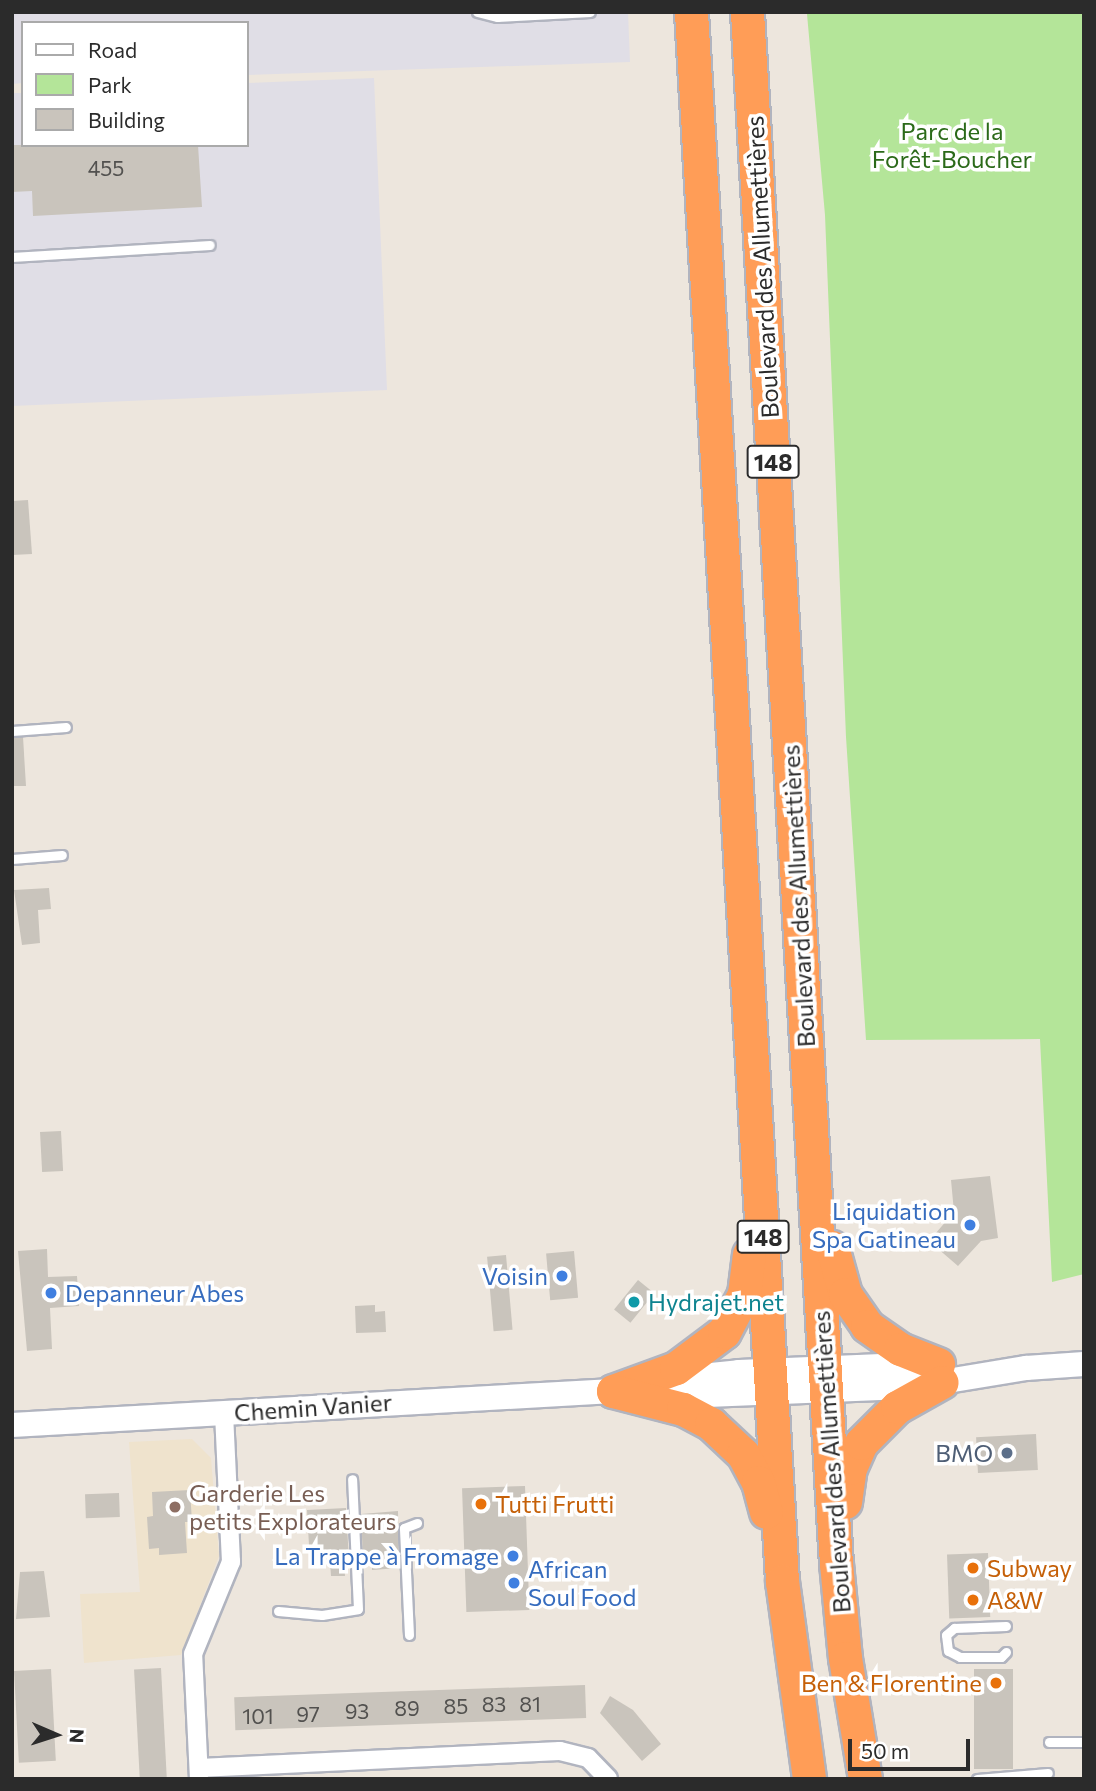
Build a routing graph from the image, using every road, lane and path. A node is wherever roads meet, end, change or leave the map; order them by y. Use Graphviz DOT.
graph roads {
  1 [pos="477,12"];
  2 [pos="590,12"];
  3 [pos="691,12"];
  4 [pos="747,12"];
  5 [pos="210,245"];
  6 [pos="12,257"];
  7 [pos="66,727"];
  8 [pos="12,731"];
  9 [pos="62,855"];
  10 [pos="12,859"];
  11 [pos="757,1104"];
  12 [pos="809,1108"];
  13 [pos="1084,1364"];
  14 [pos="940,1373"];
  15 [pos="825,1379"];
  16 [pos="770,1382"];
  17 [pos="613,1391"];
  18 [pos="224,1413"];
  19 [pos="12,1424"];
  20 [pos="352,1479"];
  21 [pos="417,1523"];
  22 [pos="836,1563"];
  23 [pos="782,1581"];
  24 [pos="278,1611"];
  25 [pos="1006,1626"];
  26 [pos="410,1635"];
  27 [pos="1006,1652"];
  28 [pos="1049,1742"];
  29 [pos="1084,1742"];
  30 [pos="199,1773"];
  31 [pos="1048,1773"];
  32 [pos="608,1779"];
  33 [pos="809,1779"];
  34 [pos="865,1779"];
  35 [pos="977,1779"];
  1 -- 2 [label="lane"];
  3 -- 11 [label="highway, 148"];
  4 -- 12 [label="highway, Boulevard des Allumettières / 148"];
  5 -- 6 [label="lane"];
  7 -- 8 [label="lane"];
  9 -- 10 [label="lane"];
  11 -- 16 [label="highway, 148"];
  11 -- 17 [label="highway"];
  12 -- 14 [label="highway"];
  12 -- 15 [label="highway, Boulevard des Allumettières / 148"];
  13 -- 14 [label="main road, Chemin Vanier"];
  14 -- 15 [label="main road, Chemin Vanier"];
  14 -- 22 [label="highway"];
  15 -- 16 [label="main road, Chemin Vanier"];
  15 -- 22 [label="highway, Boulevard des Allumettières / 148"];
  16 -- 17 [label="main road, Chemin Vanier"];
  16 -- 23 [label="highway, 148"];
  17 -- 18 [label="main road, Chemin Vanier"];
  17 -- 23 [label="highway"];
  18 -- 19 [label="main road, Chemin Vanier"];
  18 -- 30 [label="street"];
  20 -- 24 [label="lane"];
  21 -- 26 [label="lane"];
  22 -- 34 [label="highway, Boulevard des Allumettières / 148"];
  23 -- 33 [label="highway, 148"];
  25 -- 27 [label="lane"];
  28 -- 29 [label="lane"];
  30 -- 32 [label="street"];
  31 -- 35 [label="lane"];
}
